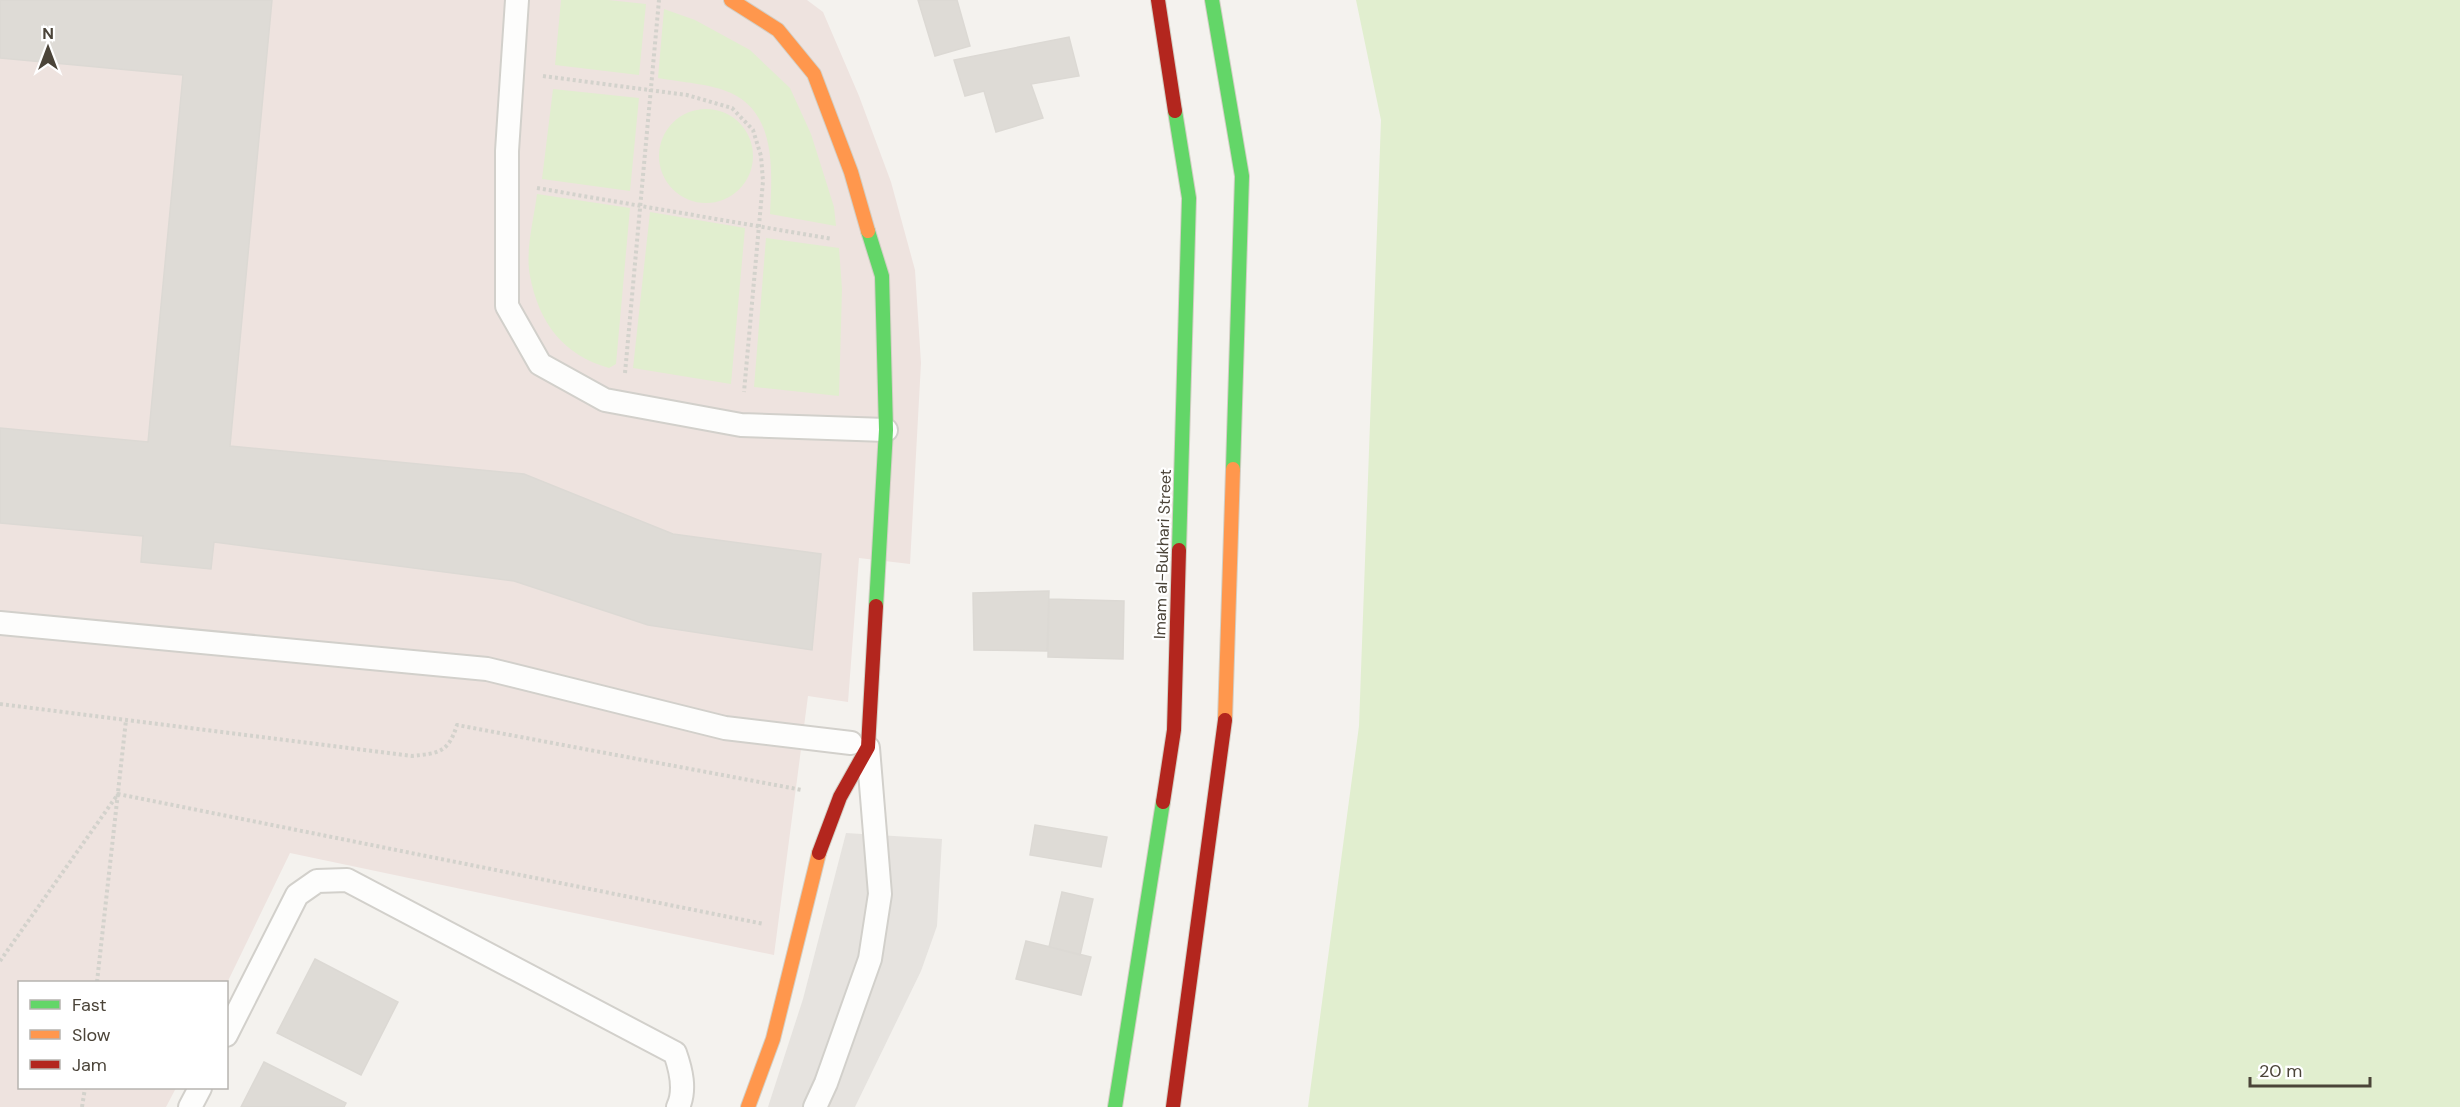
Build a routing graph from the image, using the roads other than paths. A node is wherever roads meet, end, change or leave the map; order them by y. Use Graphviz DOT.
graph roads {
  1 [pos="517,0"];
  2 [pos="731,0"];
  3 [pos="1158,0"];
  4 [pos="1212,0"];
  5 [pos="886,430"];
  6 [pos="0,623"];
  7 [pos="859,745"];
  8 [pos="228,1031"];
  9 [pos="199,1089"];
  10 [pos="190,1107"];
  11 [pos="678,1107"];
  12 [pos="748,1107"];
  13 [pos="815,1107"];
  14 [pos="1115,1107"];
  15 [pos="1173,1107"];
  1 -- 5 [label="lane"];
  2 -- 5 [label="main road"];
  3 -- 14 [label="main road, Imam al-Bukhari Street"];
  4 -- 15 [label="main road"];
  5 -- 7 [label="main road"];
  6 -- 7 [label="lane"];
  7 -- 12 [label="main road"];
  7 -- 13 [label="lane"];
  8 -- 11 [label="lane"];
  9 -- 10 [label="lane"];
}
